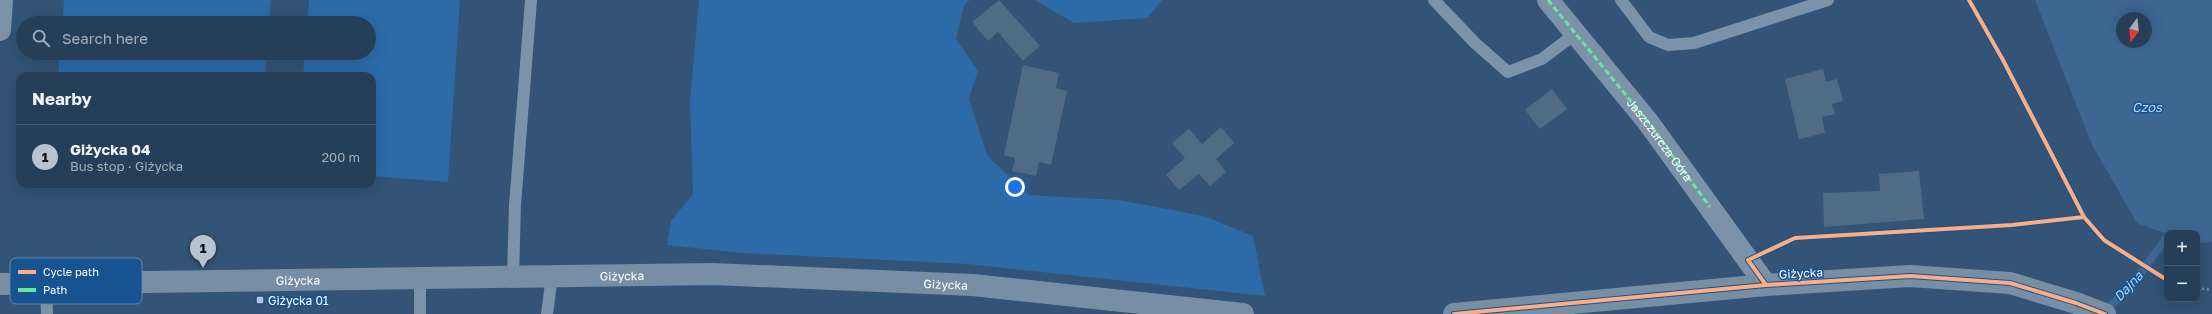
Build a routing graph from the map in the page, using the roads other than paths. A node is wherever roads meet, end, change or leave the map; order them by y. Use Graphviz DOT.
graph roads {
  1 [pos="2,0"];
  2 [pos="531,0"];
  3 [pos="1434,0"];
  4 [pos="1548,0"];
  5 [pos="1621,0"];
  6 [pos="1828,0"];
  7 [pos="0,30"];
  8 [pos="1575,34"];
  9 [pos="552,276"];
  10 [pos="512,277"];
  11 [pos="420,278"];
  12 [pos="142,282"];
  13 [pos="1766,285"];
  14 [pos="420,314"];
  15 [pos="547,314"];
  16 [pos="1243,314"];
  17 [pos="1454,314"];
  18 [pos="2105,314"];
  1 -- 7 [label="street"];
  2 -- 10 [label="lane"];
  3 -- 8 [label="lane"];
  4 -- 8 [label="street, Jaszczurcza Góra"];
  5 -- 6 [label="lane"];
  8 -- 13 [label="street, Jaszczurcza Góra"];
  9 -- 10 [label="street, Giżycka"];
  9 -- 15 [label="lane"];
  9 -- 16 [label="street, Giżycka"];
  10 -- 11 [label="street, Giżycka"];
  11 -- 12 [label="street, Giżycka"];
  11 -- 14 [label="lane"];
  13 -- 17 [label="street, Giżycka"];
  13 -- 18 [label="street, Giżycka"];
}
